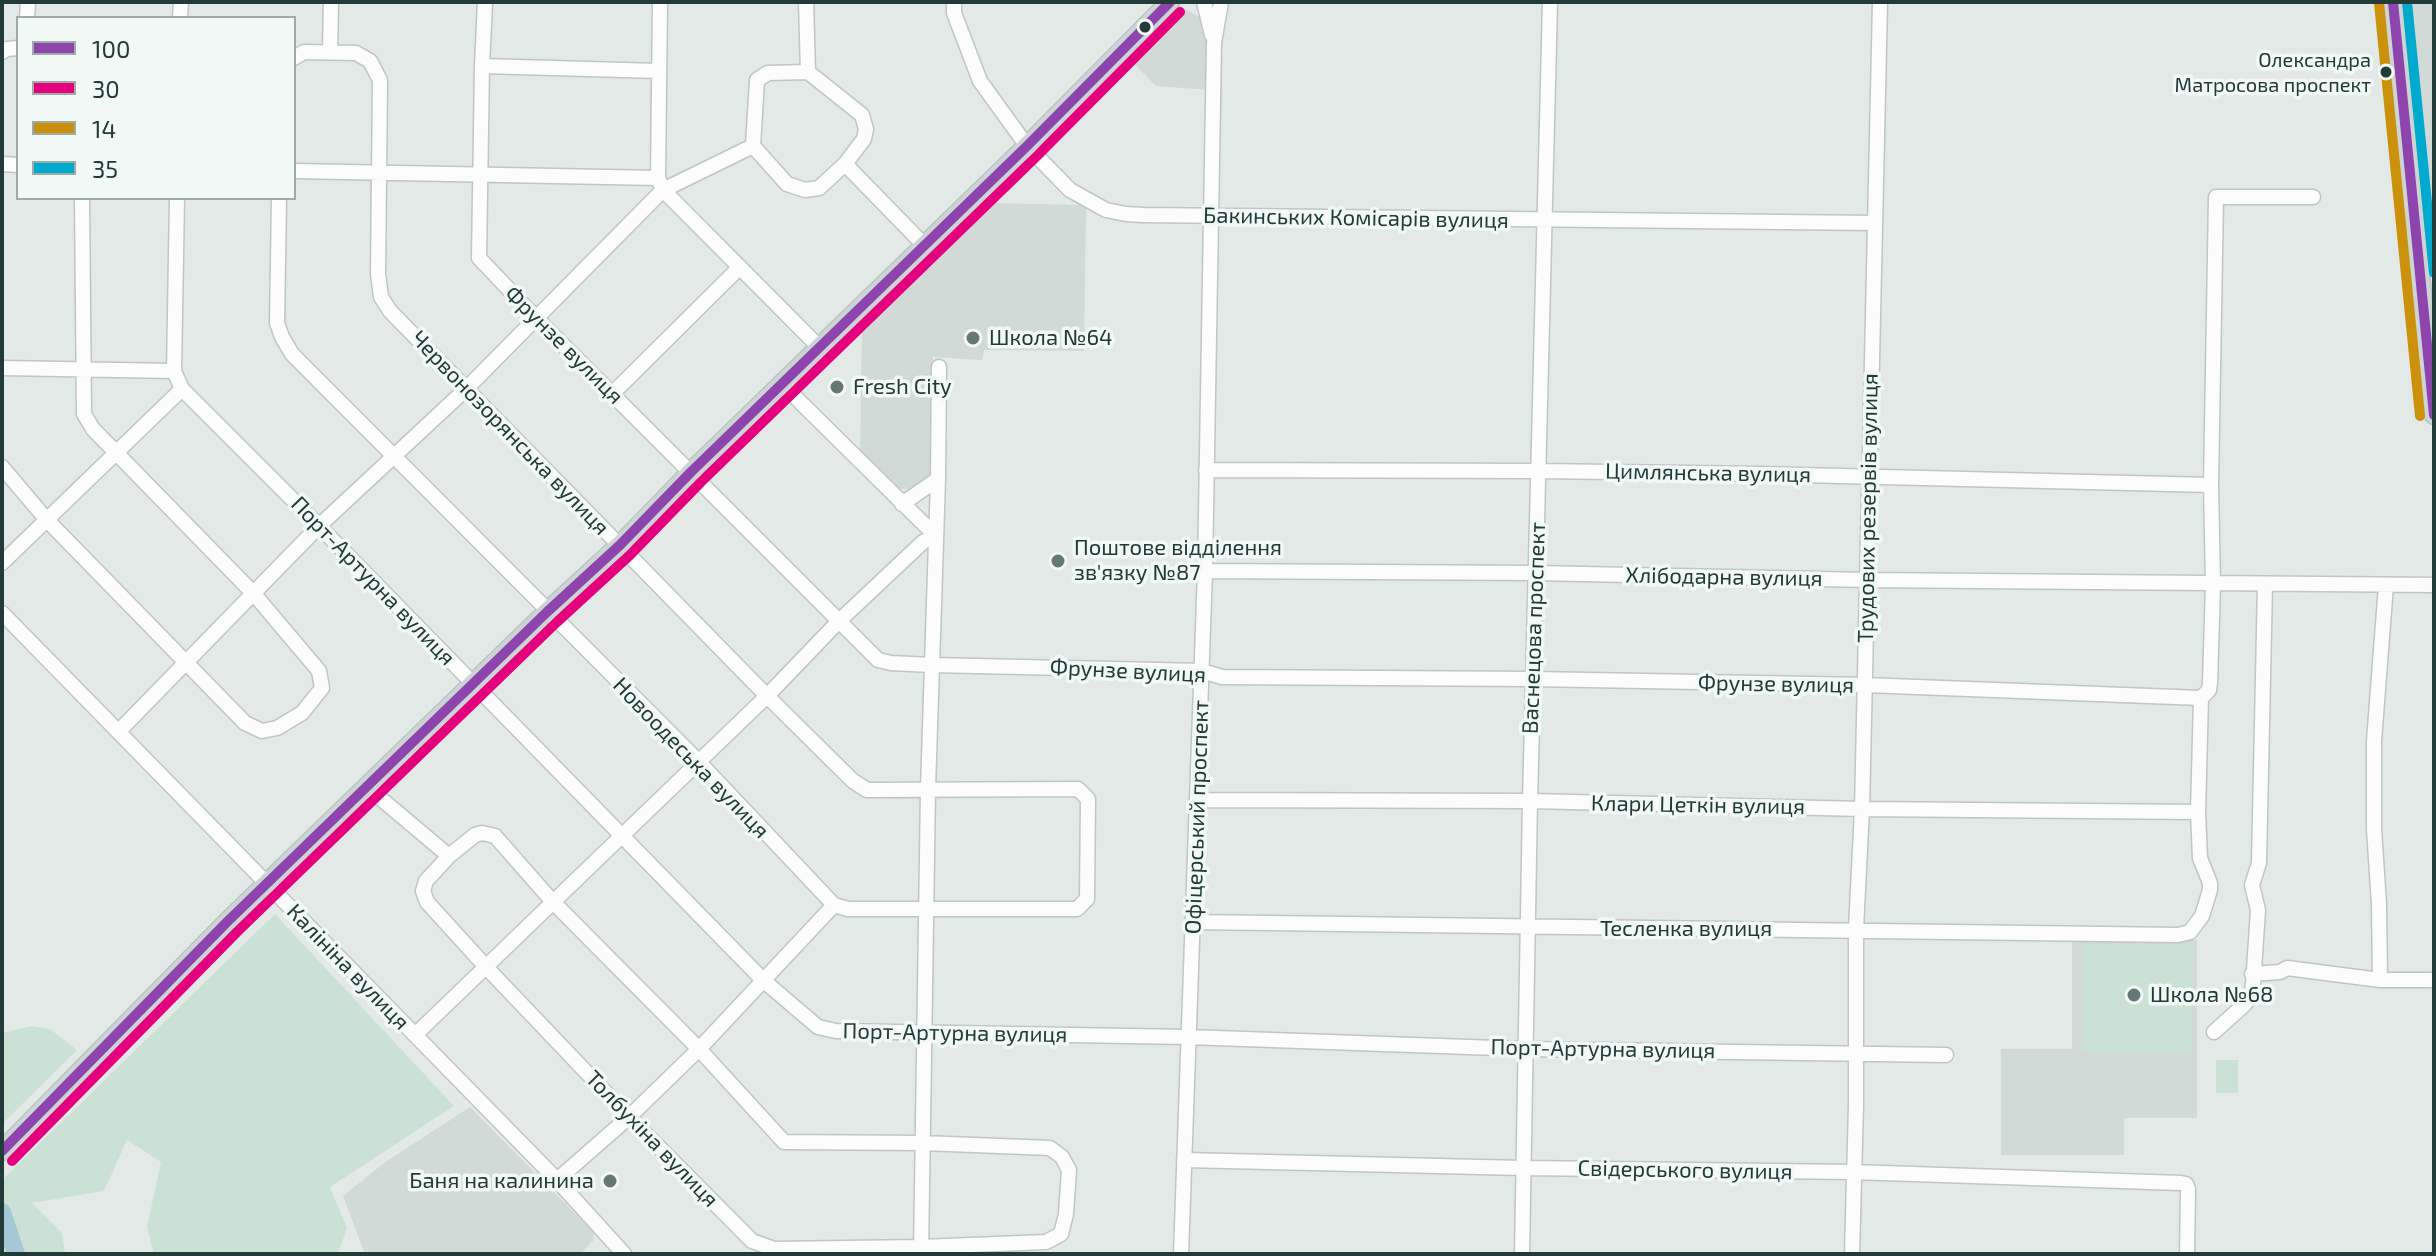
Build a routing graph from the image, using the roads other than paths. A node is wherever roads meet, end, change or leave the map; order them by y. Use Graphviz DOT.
graph roads {
  1 [pos="331,2"];
  2 [pos="485,2"];
  3 [pos="660,2"];
  4 [pos="806,2"];
  5 [pos="954,2"];
  6 [pos="1204,2"];
  7 [pos="1221,2"];
  8 [pos="1550,2"];
  9 [pos="1880,2"];
  10 [pos="2393,2"];
  11 [pos="1169,3"];
  12 [pos="1214,43"];
  13 [pos="330,51"];
  14 [pos="296,57"];
  15 [pos="482,66"];
  16 [pos="659,71"];
  17 [pos="808,72"];
  18 [pos="753,146"];
  19 [pos="1027,146"];
  20 [pos="845,164"];
  21 [pos="296,171"];
  22 [pos="379,173"];
  23 [pos="480,175"];
  24 [pos="660,184"];
  25 [pos="2313,197"];
  26 [pos="82,200"];
  27 [pos="177,200"];
  28 [pos="279,200"];
  29 [pos="1213,216"];
  30 [pos="1545,220"];
  31 [pos="1874,223"];
  32 [pos="925,246"];
  33 [pos="740,267"];
  34 [pos="536,318"];
  35 [pos="820,348"];
  36 [pos="939,367"];
  37 [pos="2,368"];
  38 [pos="82,369"];
  39 [pos="174,371"];
  40 [pos="782,384"];
  41 [pos="182,389"];
  42 [pos="466,389"];
  43 [pos="612,394"];
  44 [pos="2434,415"];
  45 [pos="115,453"];
  46 [pos="394,457"];
  47 [pos="2,467"];
  48 [pos="1206,470"];
  49 [pos="1539,471"];
  50 [pos="691,472"];
  51 [pos="1869,475"];
  52 [pos="938,479"];
  53 [pos="2211,485"];
  54 [pos="902,504"];
  55 [pos="46,519"];
  56 [pos="319,526"];
  57 [pos="936,536"];
  58 [pos="620,545"];
  59 [pos="2,563"];
  60 [pos="1205,571"];
  61 [pos="1535,573"];
  62 [pos="1867,580"];
  63 [pos="2213,584"];
  64 [pos="2265,584"];
  65 [pos="2386,585"];
  66 [pos="2434,585"];
  67 [pos="254,594"];
  68 [pos="547,612"];
  69 [pos="2,613"];
  70 [pos="838,622"];
  71 [pos="186,661"];
  72 [pos="931,665"];
  73 [pos="1202,671"];
  74 [pos="1533,679"];
  75 [pos="473,684"];
  76 [pos="1865,685"];
  77 [pos="767,696"];
  78 [pos="2201,698"];
  79 [pos="119,731"];
  80 [pos="699,762"];
  81 [pos="367,787"];
  82 [pos="928,789"];
  83 [pos="1197,800"];
  84 [pos="1530,801"];
  85 [pos="1862,809"];
  86 [pos="2198,812"];
  87 [pos="623,835"];
  88 [pos="449,856"];
  89 [pos="267,883"];
  90 [pos="553,902"];
  91 [pos="834,905"];
  92 [pos="927,908"];
  93 [pos="1193,922"];
  94 [pos="1529,928"];
  95 [pos="1856,929"];
  96 [pos="486,967"];
  97 [pos="2252,974"];
  98 [pos="2380,980"];
  99 [pos="2434,980"];
  100 [pos="764,981"];
  101 [pos="2214,1032"];
  102 [pos="925,1033"];
  103 [pos="415,1035"];
  104 [pos="1188,1037"];
  105 [pos="699,1049"];
  106 [pos="1525,1049"];
  107 [pos="1855,1053"];
  108 [pos="1946,1055"];
  109 [pos="629,1117"];
  110 [pos="923,1143"];
  111 [pos="2,1151"];
  112 [pos="1184,1160"];
  113 [pos="1523,1168"];
  114 [pos="1853,1172"];
  115 [pos="557,1180"];
  116 [pos="921,1251"];
  117 [pos="624,1254"];
  118 [pos="1181,1254"];
  119 [pos="1522,1254"];
  120 [pos="1852,1254"];
  121 [pos="2187,1254"];
  1 -- 13 [label="street"];
  2 -- 15 [label="street, Фрунзе вулиця"];
  3 -- 16 [label="street"];
  4 -- 17 [label="street"];
  5 -- 19 [label="street, Бакинських Комісарів вулиця"];
  6 -- 12 [label="street"];
  7 -- 12 [label="street"];
  8 -- 30 [label="street, Васнецова проспект"];
  9 -- 31 [label="street, Трудових резервів вулиця"];
  10 -- 44 [label="main road"];
  11 -- 19 [label="main road"];
  12 -- 29 [label="street, Офіцерський проспект"];
  13 -- 14 [label="street"];
  13 -- 22 [label="street, Червонозорянська вулиця"];
  15 -- 16 [label="street"];
  15 -- 23 [label="street, Фрунзе вулиця"];
  16 -- 24 [label="street"];
  17 -- 18 [label="street"];
  17 -- 20 [label="street"];
  18 -- 20 [label="street"];
  18 -- 24 [label="street"];
  19 -- 29 [label="street, Бакинських Комісарів вулиця"];
  19 -- 32 [label="main road"];
  20 -- 32 [label="street"];
  21 -- 22 [label="street"];
  22 -- 23 [label="street"];
  22 -- 42 [label="street, Червонозорянська вулиця"];
  23 -- 24 [label="street"];
  23 -- 34 [label="street, Фрунзе вулиця"];
  24 -- 33 [label="street"];
  24 -- 34 [label="street"];
  25 -- 53 [label="street"];
  26 -- 38 [label="street"];
  27 -- 39 [label="street, Порт-Артурна вулиця"];
  28 -- 46 [label="street, Новоодеська вулиця"];
  29 -- 30 [label="street, Бакинських Комісарів вулиця"];
  29 -- 48 [label="street, Офіцерський проспект"];
  30 -- 31 [label="street, Бакинських Комісарів вулиця"];
  30 -- 49 [label="street, Васнецова проспект"];
  31 -- 51 [label="street, Трудових резервів вулиця"];
  32 -- 35 [label="main road"];
  33 -- 35 [label="street"];
  33 -- 43 [label="street"];
  34 -- 42 [label="street"];
  34 -- 43 [label="street, Фрунзе вулиця"];
  35 -- 40 [label="main road"];
  36 -- 52 [label="street"];
  37 -- 38 [label="street"];
  38 -- 39 [label="street"];
  38 -- 45 [label="street"];
  39 -- 41 [label="street, Порт-Артурна вулиця"];
  40 -- 50 [label="main road"];
  40 -- 54 [label="street"];
  41 -- 45 [label="street"];
  41 -- 56 [label="street, Порт-Артурна вулиця"];
  42 -- 46 [label="street"];
  42 -- 58 [label="street, Червонозорянська вулиця"];
  43 -- 50 [label="street, Фрунзе вулиця"];
  45 -- 55 [label="street"];
  45 -- 67 [label="street"];
  46 -- 56 [label="street"];
  46 -- 68 [label="street, Новоодеська вулиця"];
  47 -- 55 [label="street"];
  48 -- 49 [label="street, Цимлянська вулиця"];
  48 -- 60 [label="street, Офіцерський проспект"];
  49 -- 51 [label="street, Цимлянська вулиця"];
  49 -- 61 [label="street, Васнецова проспект"];
  50 -- 58 [label="main road"];
  50 -- 70 [label="street, Фрунзе вулиця"];
  51 -- 53 [label="street, Цимлянська вулиця"];
  51 -- 62 [label="street, Трудових резервів вулиця"];
  52 -- 54 [label="street"];
  52 -- 57 [label="street"];
  53 -- 63 [label="street"];
  54 -- 57 [label="street"];
  55 -- 59 [label="street"];
  55 -- 71 [label="street"];
  56 -- 67 [label="street"];
  56 -- 75 [label="street, Порт-Артурна вулиця"];
  57 -- 70 [label="street"];
  57 -- 72 [label="street"];
  58 -- 68 [label="main road"];
  58 -- 77 [label="street, Червонозорянська вулиця"];
  60 -- 61 [label="street, Хлібодарна вулиця"];
  60 -- 73 [label="street, Офіцерський проспект"];
  61 -- 62 [label="street, Хлібодарна вулиця"];
  61 -- 74 [label="street, Васнецова проспект"];
  62 -- 63 [label="street, Хлібодарна вулиця"];
  62 -- 76 [label="street, Трудових резервів вулиця"];
  63 -- 64 [label="street, Хлібодарна вулиця"];
  63 -- 78 [label="street"];
  64 -- 65 [label="street, Хлібодарна вулиця"];
  64 -- 97 [label="street"];
  65 -- 66 [label="street, Хлібодарна вулиця"];
  65 -- 98 [label="street"];
  67 -- 71 [label="street"];
  67 -- 71 [label="street"];
  68 -- 75 [label="main road"];
  68 -- 80 [label="street, Новоодеська вулиця"];
  69 -- 79 [label="street, Калініна вулиця"];
  70 -- 72 [label="street, Фрунзе вулиця"];
  70 -- 77 [label="street"];
  71 -- 79 [label="street"];
  72 -- 73 [label="street, Фрунзе вулиця"];
  72 -- 82 [label="street"];
  73 -- 74 [label="street, Фрунзе вулиця"];
  73 -- 83 [label="street, Офіцерський проспект"];
  74 -- 76 [label="street, Фрунзе вулиця"];
  74 -- 84 [label="street, Васнецова проспект"];
  75 -- 81 [label="main road"];
  75 -- 87 [label="street, Порт-Артурна вулиця"];
  76 -- 78 [label="street, Фрунзе вулиця"];
  76 -- 85 [label="street, Трудових резервів вулиця"];
  77 -- 80 [label="street"];
  77 -- 82 [label="street, Червонозорянська вулиця"];
  78 -- 86 [label="street"];
  79 -- 89 [label="street, Калініна вулиця"];
  80 -- 87 [label="street"];
  80 -- 91 [label="street, Новоодеська вулиця"];
  81 -- 88 [label="street"];
  81 -- 89 [label="main road"];
  82 -- 92 [label="street"];
  82 -- 92 [label="street"];
  83 -- 84 [label="street, Клари Цеткін вулиця"];
  83 -- 93 [label="street, Офіцерський проспект"];
  84 -- 85 [label="street, Клари Цеткін вулиця"];
  84 -- 94 [label="street, Васнецова проспект"];
  85 -- 86 [label="street, Клари Цеткін вулиця"];
  85 -- 95 [label="street, Трудових резервів вулиця"];
  86 -- 95 [label="street, Тесленка вулиця"];
  87 -- 90 [label="street"];
  87 -- 100 [label="street, Порт-Артурна вулиця"];
  88 -- 90 [label="street, Толбухіна вулиця"];
  88 -- 96 [label="street, Толбухіна вулиця"];
  89 -- 103 [label="street, Калініна вулиця"];
  89 -- 111 [label="main road"];
  90 -- 96 [label="street"];
  90 -- 105 [label="street, Толбухіна вулиця"];
  91 -- 92 [label="street"];
  91 -- 100 [label="street"];
  92 -- 102 [label="street"];
  93 -- 94 [label="street, Тесленка вулиця"];
  93 -- 104 [label="street, Офіцерський проспект"];
  94 -- 95 [label="street, Тесленка вулиця"];
  94 -- 106 [label="street, Васнецова проспект"];
  95 -- 107 [label="street, Трудових резервів вулиця"];
  96 -- 103 [label="street"];
  96 -- 109 [label="street, Толбухіна вулиця"];
  97 -- 98 [label="street"];
  97 -- 101 [label="street"];
  98 -- 99 [label="street"];
  100 -- 102 [label="street, Порт-Артурна вулиця"];
  100 -- 105 [label="street"];
  102 -- 104 [label="street, Порт-Артурна вулиця"];
  102 -- 110 [label="street"];
  103 -- 115 [label="street, Калініна вулиця"];
  104 -- 106 [label="street, Порт-Артурна вулиця"];
  104 -- 112 [label="street, Офіцерський проспект"];
  105 -- 109 [label="street"];
  105 -- 110 [label="street, Толбухіна вулиця"];
  106 -- 107 [label="street, Порт-Артурна вулиця"];
  106 -- 113 [label="street, Васнецова проспект"];
  107 -- 108 [label="street, Порт-Артурна вулиця"];
  107 -- 114 [label="street, Трудових резервів вулиця"];
  109 -- 115 [label="street"];
  109 -- 116 [label="street, Толбухіна вулиця"];
  110 -- 116 [label="street"];
  110 -- 116 [label="street, Толбухіна вулиця"];
  112 -- 113 [label="street, Свідерського вулиця"];
  112 -- 118 [label="street, Офіцерський проспект"];
  113 -- 114 [label="street, Свідерського вулиця"];
  113 -- 119 [label="street, Васнецова проспект"];
  114 -- 120 [label="street, Трудових резервів вулиця"];
  114 -- 121 [label="street, Свідерського вулиця"];
  115 -- 117 [label="street, Калініна вулиця"];
}
